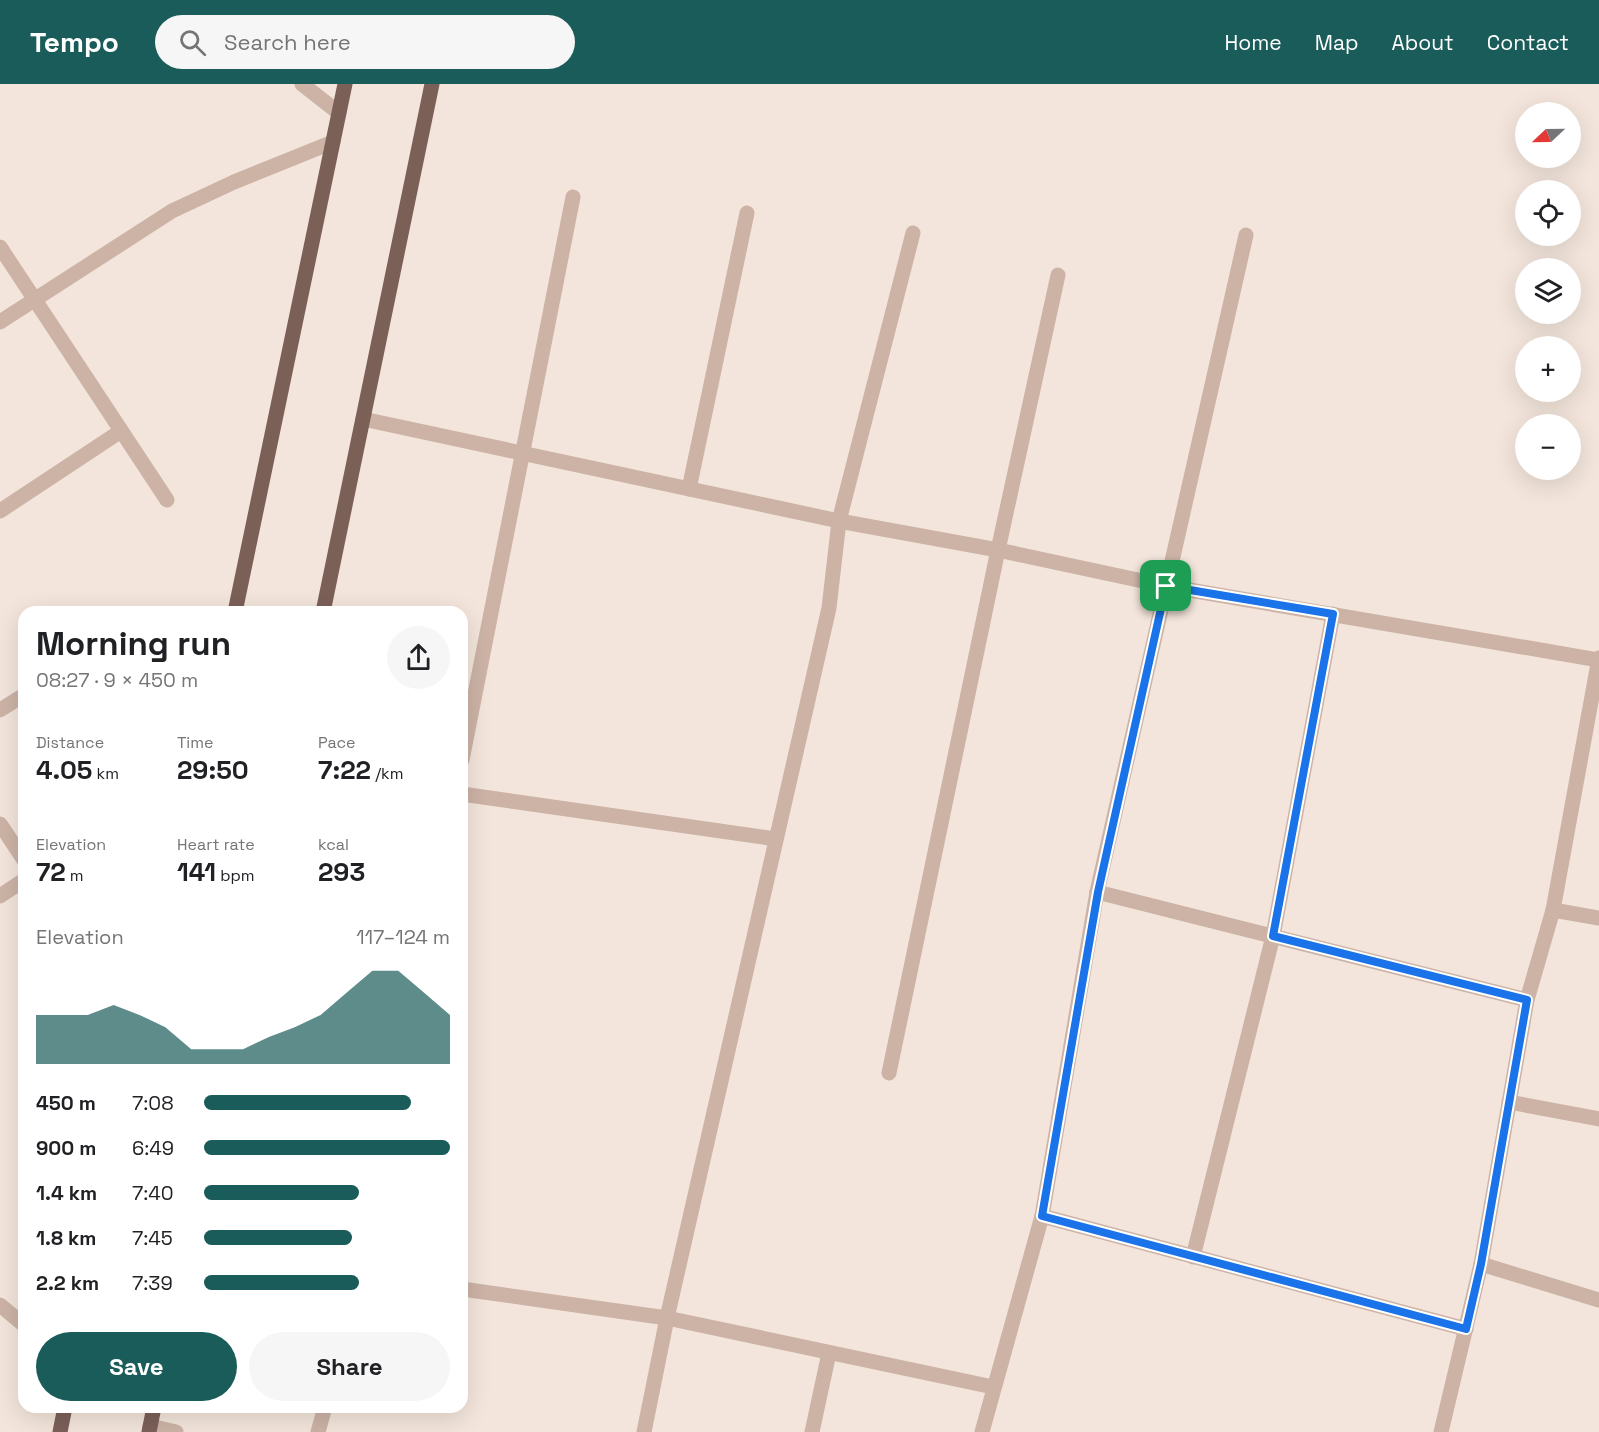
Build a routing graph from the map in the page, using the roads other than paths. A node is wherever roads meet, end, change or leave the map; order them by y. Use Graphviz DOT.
graph roads {
  1 [pos="302,84"];
  2 [pos="345,84"];
  3 [pos="432,84"];
  4 [pos="339,113"];
  5 [pos="333,142"];
  6 [pos="573,197"];
  7 [pos="747,213"];
  8 [pos="913,233"];
  9 [pos="1246,235"];
  10 [pos="0,247"];
  11 [pos="1058,275"];
  12 [pos="35,300"];
  13 [pos="0,322"];
  14 [pos="363,419"];
  15 [pos="121,431"];
  16 [pos="523,454"];
  17 [pos="689,489"];
  18 [pos="167,500"];
  19 [pos="0,511"];
  20 [pos="838,521"];
  21 [pos="998,550"];
  22 [pos="1166,586"];
  23 [pos="236,606"];
  24 [pos="324,606"];
  25 [pos="1333,614"];
  26 [pos="1599,660"];
  27 [pos="18,699"];
  28 [pos="0,710"];
  29 [pos="468,730"];
  30 [pos="468,795"];
  31 [pos="0,824"];
  32 [pos="776,839"];
  33 [pos="18,851"];
  34 [pos="18,884"];
  35 [pos="1098,892"];
  36 [pos="0,896"];
  37 [pos="1553,910"];
  38 [pos="1599,918"];
  39 [pos="1273,936"];
  40 [pos="1527,1000"];
  41 [pos="889,1073"];
  42 [pos="1509,1102"];
  43 [pos="1599,1119"];
  44 [pos="1042,1216"];
  45 [pos="1193,1257"];
  46 [pos="1481,1264"];
  47 [pos="468,1290"];
  48 [pos="1599,1300"];
  49 [pos="0,1305"];
  50 [pos="667,1318"];
  51 [pos="18,1320"];
  52 [pos="1466,1329"];
  53 [pos="829,1353"];
  54 [pos="993,1387"];
  55 [pos="64,1413"];
  56 [pos="153,1413"];
  57 [pos="323,1413"];
  58 [pos="149,1429"];
  59 [pos="60,1432"];
  60 [pos="176,1432"];
  61 [pos="318,1432"];
  62 [pos="644,1432"];
  63 [pos="812,1432"];
  64 [pos="982,1432"];
  65 [pos="1441,1432"];
  1 -- 4 [label="street"];
  2 -- 4 [label="main road"];
  3 -- 14 [label="main road"];
  4 -- 5 [label="main road"];
  5 -- 12 [label="street"];
  5 -- 23 [label="main road"];
  6 -- 16 [label="street"];
  7 -- 17 [label="street"];
  8 -- 20 [label="street"];
  9 -- 22 [label="street"];
  10 -- 12 [label="street"];
  11 -- 21 [label="street"];
  12 -- 13 [label="street"];
  12 -- 15 [label="street"];
  14 -- 16 [label="street"];
  14 -- 24 [label="main road"];
  15 -- 18 [label="street"];
  15 -- 19 [label="street"];
  16 -- 17 [label="street"];
  16 -- 29 [label="street"];
  17 -- 20 [label="street"];
  20 -- 21 [label="street"];
  20 -- 32 [label="street"];
  21 -- 22 [label="street"];
  21 -- 41 [label="street"];
  22 -- 25 [label="street"];
  22 -- 35 [label="street"];
  25 -- 26 [label="street"];
  25 -- 39 [label="street"];
  26 -- 37 [label="street"];
  27 -- 28 [label="street"];
  30 -- 32 [label="street"];
  31 -- 33 [label="street"];
  32 -- 50 [label="street"];
  34 -- 36 [label="street"];
  35 -- 39 [label="street"];
  35 -- 44 [label="street"];
  37 -- 38 [label="street"];
  37 -- 40 [label="street"];
  39 -- 40 [label="street"];
  39 -- 45 [label="street"];
  40 -- 42 [label="street"];
  42 -- 43 [label="street"];
  42 -- 46 [label="street"];
  44 -- 45 [label="street"];
  44 -- 54 [label="street"];
  45 -- 52 [label="street"];
  46 -- 48 [label="street"];
  46 -- 52 [label="street"];
  47 -- 50 [label="street"];
  49 -- 51 [label="street"];
  50 -- 53 [label="street"];
  50 -- 62 [label="street"];
  52 -- 65 [label="street"];
  53 -- 54 [label="street"];
  53 -- 63 [label="street"];
  54 -- 64 [label="street"];
  55 -- 59 [label="main road"];
  56 -- 58 [label="main road"];
  57 -- 61 [label="street"];
  58 -- 60 [label="street"];
}
